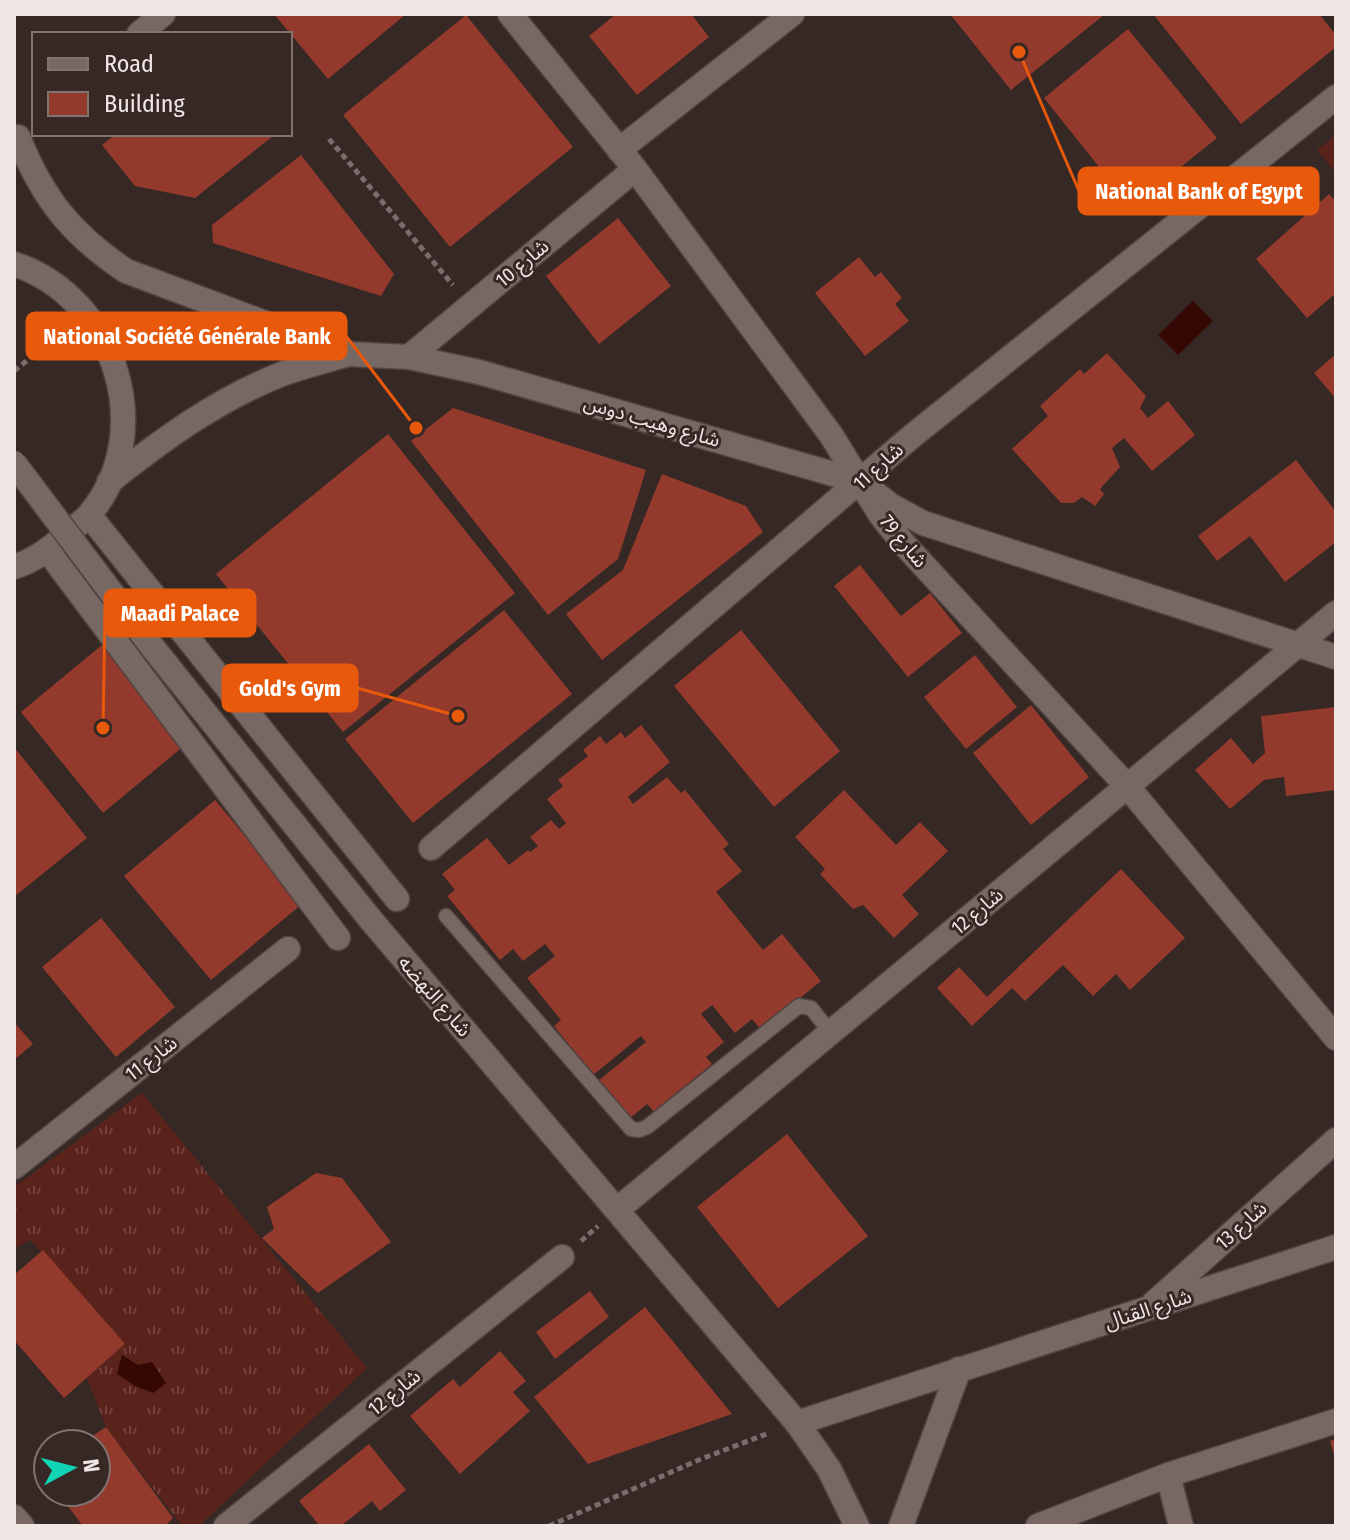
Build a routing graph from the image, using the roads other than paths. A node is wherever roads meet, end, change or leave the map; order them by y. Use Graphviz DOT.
graph roads {
  1 [pos="163,14"];
  2 [pos="510,14"];
  3 [pos="792,14"];
  4 [pos="141,32"];
  5 [pos="1336,97"];
  6 [pos="22,134"];
  7 [pos="619,150"];
  8 [pos="635,169"];
  9 [pos="14,264"];
  10 [pos="348,354"];
  11 [pos="409,357"];
  12 [pos="14,463"];
  13 [pos="109,482"];
  14 [pos="861,482"];
  15 [pos="89,515"];
  16 [pos="48,551"];
  17 [pos="14,567"];
  18 [pos="1336,613"];
  19 [pos="1298,644"];
  20 [pos="1336,657"];
  21 [pos="1127,786"];
  22 [pos="431,848"];
  23 [pos="397,899"];
  24 [pos="446,916"];
  25 [pos="338,938"];
  26 [pos="288,949"];
  27 [pos="831,1033"];
  28 [pos="1336,1038"];
  29 [pos="1336,1140"];
  30 [pos="14,1167"];
  31 [pos="618,1209"];
  32 [pos="1336,1247"];
  33 [pos="562,1257"];
  34 [pos="1146,1310"];
  35 [pos="959,1369"];
  36 [pos="1336,1421"];
  37 [pos="797,1423"];
  38 [pos="1168,1475"];
  39 [pos="14,1517"];
  40 [pos="22,1526"];
  41 [pos="226,1526"];
  42 [pos="857,1526"];
  43 [pos="901,1526"];
  44 [pos="1038,1526"];
  45 [pos="1181,1526"];
  1 -- 4 [label="street"];
  2 -- 7 [label="street, شارع 79"];
  3 -- 7 [label="street"];
  5 -- 14 [label="street, شارع 11"];
  6 -- 10 [label="street, شارع وهيب دوس"];
  7 -- 8 [label="street, شارع 79"];
  8 -- 11 [label="street, شارع 10"];
  8 -- 14 [label="street, شارع 79"];
  9 -- 13 [label="street"];
  10 -- 11 [label="street, شارع وهيب دوس"];
  10 -- 13 [label="street"];
  11 -- 14 [label="street, شارع وهيب دوس"];
  12 -- 31 [label="street, شارع النهضه, bridge"];
  13 -- 15 [label="street"];
  14 -- 19 [label="street, شارع وهيب دوس"];
  14 -- 21 [label="street, شارع 79"];
  14 -- 22 [label="street, شارع 11"];
  15 -- 16 [label="street"];
  15 -- 23 [label="street"];
  16 -- 17 [label="street"];
  16 -- 25 [label="street"];
  18 -- 19 [label="street, شارع 12"];
  19 -- 20 [label="street, شارع وهيب دوس"];
  19 -- 21 [label="street, شارع 12"];
  21 -- 27 [label="street, شارع 12"];
  21 -- 28 [label="street, شارع 79"];
  24 -- 27 [label="lane"];
  26 -- 30 [label="street, شارع 11"];
  27 -- 31 [label="street, شارع 12"];
  29 -- 34 [label="street, شارع 13"];
  31 -- 37 [label="street, شارع النهضه"];
  32 -- 34 [label="street, شارع القنال"];
  33 -- 41 [label="street, شارع 12"];
  34 -- 35 [label="street, شارع القنال"];
  35 -- 37 [label="street, شارع القنال"];
  35 -- 43 [label="street"];
  36 -- 38 [label="street"];
  37 -- 42 [label="street, شارع النهضه"];
  38 -- 44 [label="street"];
  38 -- 45 [label="street"];
  39 -- 40 [label="street"];
}
